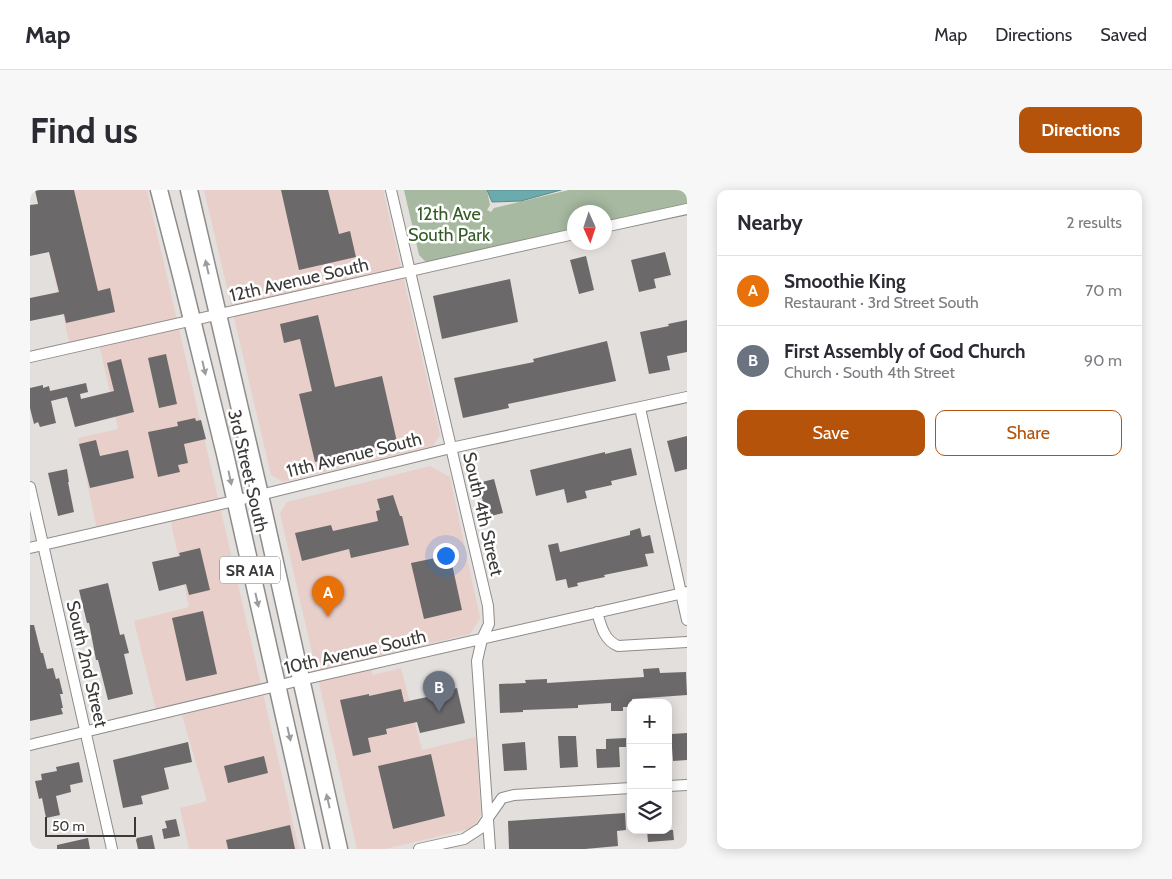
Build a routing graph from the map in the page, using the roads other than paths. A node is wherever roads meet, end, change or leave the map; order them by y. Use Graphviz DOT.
graph roads {
  1 [pos="159,190"];
  2 [pos="189,190"];
  3 [pos="391,190"];
  4 [pos="687,209"];
  5 [pos="612,226"];
  6 [pos="567,236"];
  7 [pos="410,271"];
  8 [pos="218,314"];
  9 [pos="193,321"];
  10 [pos="30,357"];
  11 [pos="687,398"];
  12 [pos="640,408"];
  13 [pos="451,448"];
  14 [pos="30,487"];
  15 [pos="260,496"];
  16 [pos="235,501"];
  17 [pos="43,545"];
  18 [pos="30,548"];
  19 [pos="684,592"];
  20 [pos="597,612"];
  21 [pos="687,620"];
  22 [pos="482,639"];
  23 [pos="687,642"];
  24 [pos="301,680"];
  25 [pos="278,686"];
  26 [pos="86,732"];
  27 [pos="30,745"];
  28 [pos="687,785"];
  29 [pos="672,786"];
  30 [pos="627,788"];
  31 [pos="488,818"];
  32 [pos="112,849"];
  33 [pos="314,849"];
  34 [pos="339,849"];
  35 [pos="419,849"];
  36 [pos="490,849"];
  1 -- 9 [label="main road, 3rd Street South / SR A1A"];
  8 -- 2 [label="main road, 3rd Street South / SR A1A, one-way"];
  3 -- 7 [label="street, South 4th Street"];
  4 -- 5 [label="street"];
  6 -- 7 [label="street, 12th Avenue South"];
  7 -- 8 [label="street, 12th Avenue South"];
  7 -- 13 [label="street, South 4th Street"];
  8 -- 9 [label="street, 12th Avenue South"];
  8 -- 15 [label="main road, 3rd Street South / SR A1A"];
  9 -- 10 [label="street, 12th Avenue South"];
  9 -- 16 [label="main road, 3rd Street South / SR A1A, one-way"];
  11 -- 12 [label="street, 11th Avenue South"];
  12 -- 13 [label="street, 11th Avenue South"];
  12 -- 19 [label="street"];
  13 -- 15 [label="street, 11th Avenue South"];
  13 -- 22 [label="street, South 4th Street"];
  14 -- 17 [label="street, South 2nd Street"];
  15 -- 16 [label="street, 11th Avenue South"];
  15 -- 24 [label="main road, 3rd Street South / SR A1A"];
  16 -- 17 [label="street, 11th Avenue South"];
  16 -- 25 [label="main road, 3rd Street South / SR A1A, one-way"];
  17 -- 18 [label="street, 11th Avenue South"];
  17 -- 26 [label="street, South 2nd Street"];
  19 -- 20 [label="street, 10th Avenue South"];
  19 -- 21 [label="street"];
  20 -- 22 [label="street, 10th Avenue South"];
  20 -- 23 [label="street"];
  22 -- 24 [label="street, 10th Avenue South"];
  22 -- 31 [label="street, South 4th Street"];
  24 -- 25 [label="street, 10th Avenue South"];
  34 -- 24 [label="main road, 3rd Street South / SR A1A, one-way"];
  25 -- 26 [label="street, 10th Avenue South"];
  25 -- 33 [label="main road, 3rd Street South / SR A1A, one-way"];
  26 -- 27 [label="street, 10th Avenue South"];
  26 -- 32 [label="street, South 2nd Street"];
  28 -- 29 [label="street"];
  30 -- 31 [label="street"];
  31 -- 35 [label="street"];
  31 -- 36 [label="street, South 4th Street"];
}
